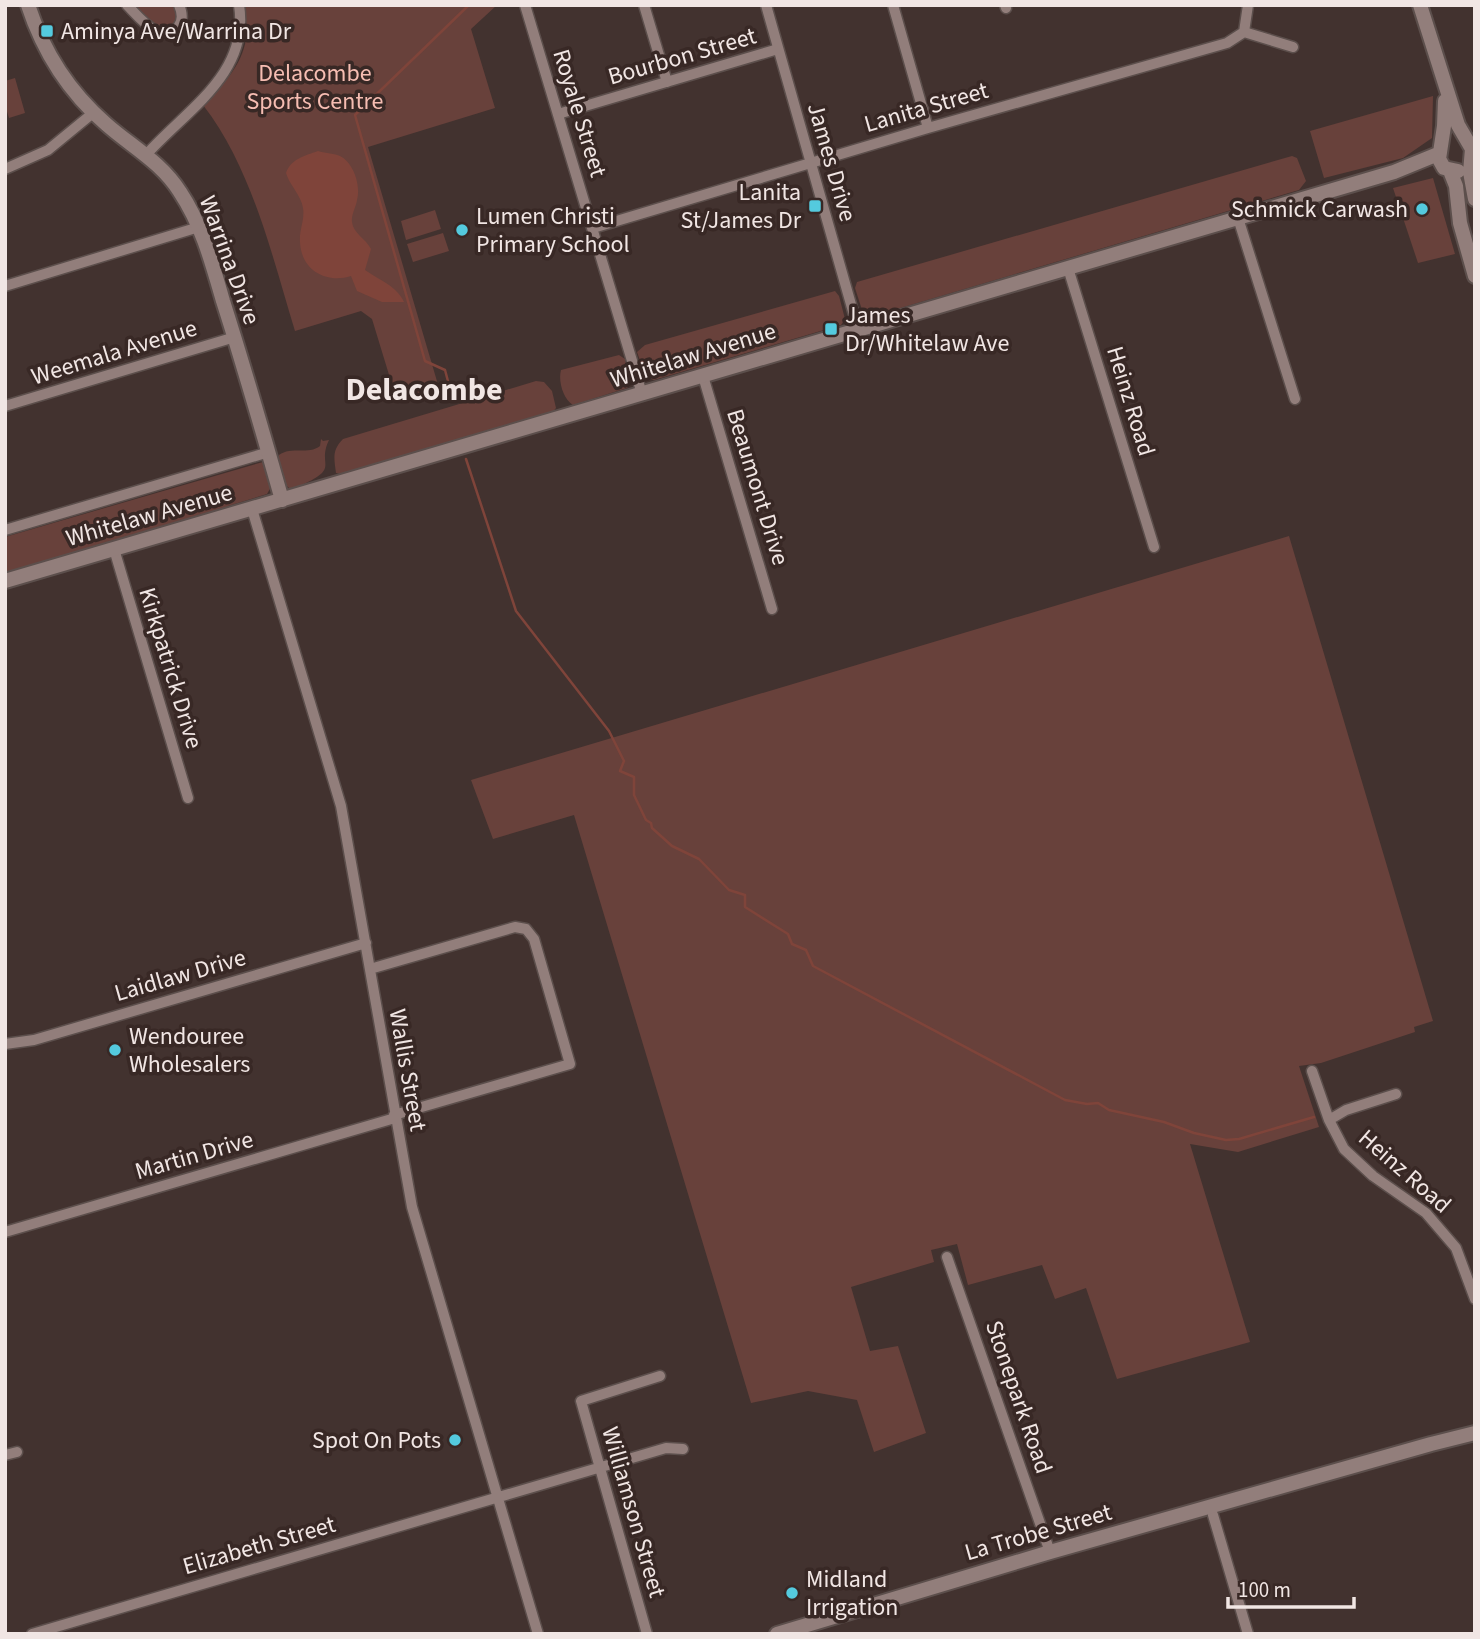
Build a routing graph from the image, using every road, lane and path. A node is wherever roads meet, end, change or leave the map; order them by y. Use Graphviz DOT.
graph roads {
  1 [pos="28,5"];
  2 [pos="127,5"];
  3 [pos="179,5"];
  4 [pos="239,5"];
  5 [pos="525,5"];
  6 [pos="644,5"];
  7 [pos="766,5"];
  8 [pos="893,5"];
  9 [pos="1248,5"];
  10 [pos="1420,5"];
  11 [pos="1244,32"];
  12 [pos="1293,47"];
  13 [pos="778,49"];
  14 [pos="667,82"];
  15 [pos="1446,92"];
  16 [pos="93,113"];
  17 [pos="558,114"];
  18 [pos="928,128"];
  19 [pos="1471,151"];
  20 [pos="146,155"];
  21 [pos="1443,159"];
  22 [pos="810,164"];
  23 [pos="5,169"];
  24 [pos="1475,199"];
  25 [pos="1238,218"];
  26 [pos="199,227"];
  27 [pos="593,228"];
  28 [pos="1068,268"];
  29 [pos="1475,276"];
  30 [pos="5,286"];
  31 [pos="858,329"];
  32 [pos="235,337"];
  33 [pos="703,376"];
  34 [pos="642,394"];
  35 [pos="1295,399"];
  36 [pos="5,406"];
  37 [pos="269,452"];
  38 [pos="282,500"];
  39 [pos="252,509"];
  40 [pos="5,530"];
  41 [pos="1154,547"];
  42 [pos="114,550"];
  43 [pos="5,582"];
  44 [pos="772,609"];
  45 [pos="188,798"];
  46 [pos="366,943"];
  47 [pos="370,969"];
  48 [pos="5,1044"];
  49 [pos="1312,1072"];
  50 [pos="1396,1094"];
  51 [pos="395,1117"];
  52 [pos="1329,1120"];
  53 [pos="5,1232"];
  54 [pos="947,1257"];
  55 [pos="1475,1298"];
  56 [pos="660,1376"];
  57 [pos="1475,1426"];
  58 [pos="1475,1433"];
  59 [pos="1430,1444"];
  60 [pos="683,1449"];
  61 [pos="17,1452"];
  62 [pos="5,1455"];
  63 [pos="600,1468"];
  64 [pos="498,1497"];
  65 [pos="1212,1511"];
  66 [pos="1051,1557"];
  67 [pos="32,1634"];
  68 [pos="538,1634"];
  69 [pos="647,1634"];
  70 [pos="777,1634"];
  71 [pos="808,1634"];
  72 [pos="1248,1634"];
  1 -- 16 [label="street, Warrina Drive"];
  2 -- 3 [label="street"];
  4 -- 20 [label="street"];
  5 -- 17 [label="street, Royale Street"];
  6 -- 14 [label="street"];
  7 -- 13 [label="street, James Drive"];
  8 -- 18 [label="street"];
  9 -- 11 [label="street"];
  10 -- 15 [label="street"];
  11 -- 12 [label="street"];
  11 -- 18 [label="street, Lanita Street"];
  13 -- 14 [label="street, Bourbon Street"];
  13 -- 22 [label="street, James Drive"];
  14 -- 17 [label="street, Bourbon Street"];
  15 -- 19 [label="street"];
  15 -- 21 [label="street"];
  16 -- 20 [label="street, Warrina Drive"];
  16 -- 23 [label="street"];
  17 -- 27 [label="street, Royale Street"];
  18 -- 22 [label="street, Lanita Street"];
  19 -- 21 [label="street"];
  19 -- 21 [label="street"];
  19 -- 24 [label="street"];
  20 -- 26 [label="street, Warrina Drive"];
  21 -- 25 [label="street, Whitelaw Avenue"];
  21 -- 29 [label="street"];
  22 -- 27 [label="street, Lanita Street"];
  22 -- 31 [label="street, James Drive"];
  25 -- 28 [label="street, Whitelaw Avenue"];
  25 -- 35 [label="street"];
  26 -- 30 [label="street"];
  26 -- 32 [label="street, Warrina Drive"];
  27 -- 34 [label="street, Royale Street"];
  28 -- 31 [label="street, Whitelaw Avenue"];
  28 -- 41 [label="street, Heinz Road"];
  31 -- 33 [label="street, Whitelaw Avenue"];
  32 -- 36 [label="street, Weemala Avenue"];
  32 -- 37 [label="street, Warrina Drive"];
  33 -- 34 [label="street, Whitelaw Avenue"];
  33 -- 44 [label="street, Beaumont Drive"];
  34 -- 38 [label="street, Whitelaw Avenue"];
  37 -- 38 [label="street, Warrina Drive"];
  37 -- 40 [label="street, Whitelaw Avenue"];
  38 -- 39 [label="street, Whitelaw Avenue"];
  39 -- 42 [label="street, Whitelaw Avenue"];
  39 -- 46 [label="street, Wallis Street"];
  42 -- 43 [label="street, Whitelaw Avenue"];
  42 -- 45 [label="street, Kirkpatrick Drive"];
  46 -- 47 [label="street, Wallis Street"];
  46 -- 48 [label="street, Laidlaw Drive"];
  47 -- 51 [label="street, Wallis Street"];
  47 -- 51 [label="street, Martin Drive"];
  49 -- 52 [label="street, Heinz Road"];
  50 -- 52 [label="street"];
  51 -- 53 [label="street, Martin Drive"];
  51 -- 64 [label="street, Wallis Street"];
  52 -- 55 [label="street, Heinz Road"];
  54 -- 66 [label="street, Stonepark Road"];
  56 -- 63 [label="street, Williamson Street"];
  57 -- 59 [label="street, La Trobe Street"];
  58 -- 59 [label="street, La Trobe Street"];
  59 -- 65 [label="street, La Trobe Street"];
  60 -- 63 [label="street, Elizabeth Street"];
  61 -- 62 [label="street"];
  63 -- 64 [label="street, Elizabeth Street"];
  63 -- 69 [label="street, Williamson Street"];
  64 -- 67 [label="street, Elizabeth Street"];
  64 -- 68 [label="street, Wallis Street"];
  65 -- 66 [label="street, La Trobe Street"];
  65 -- 72 [label="street"];
  66 -- 70 [label="street, La Trobe Street"];
  66 -- 71 [label="street, La Trobe Street"];
}
